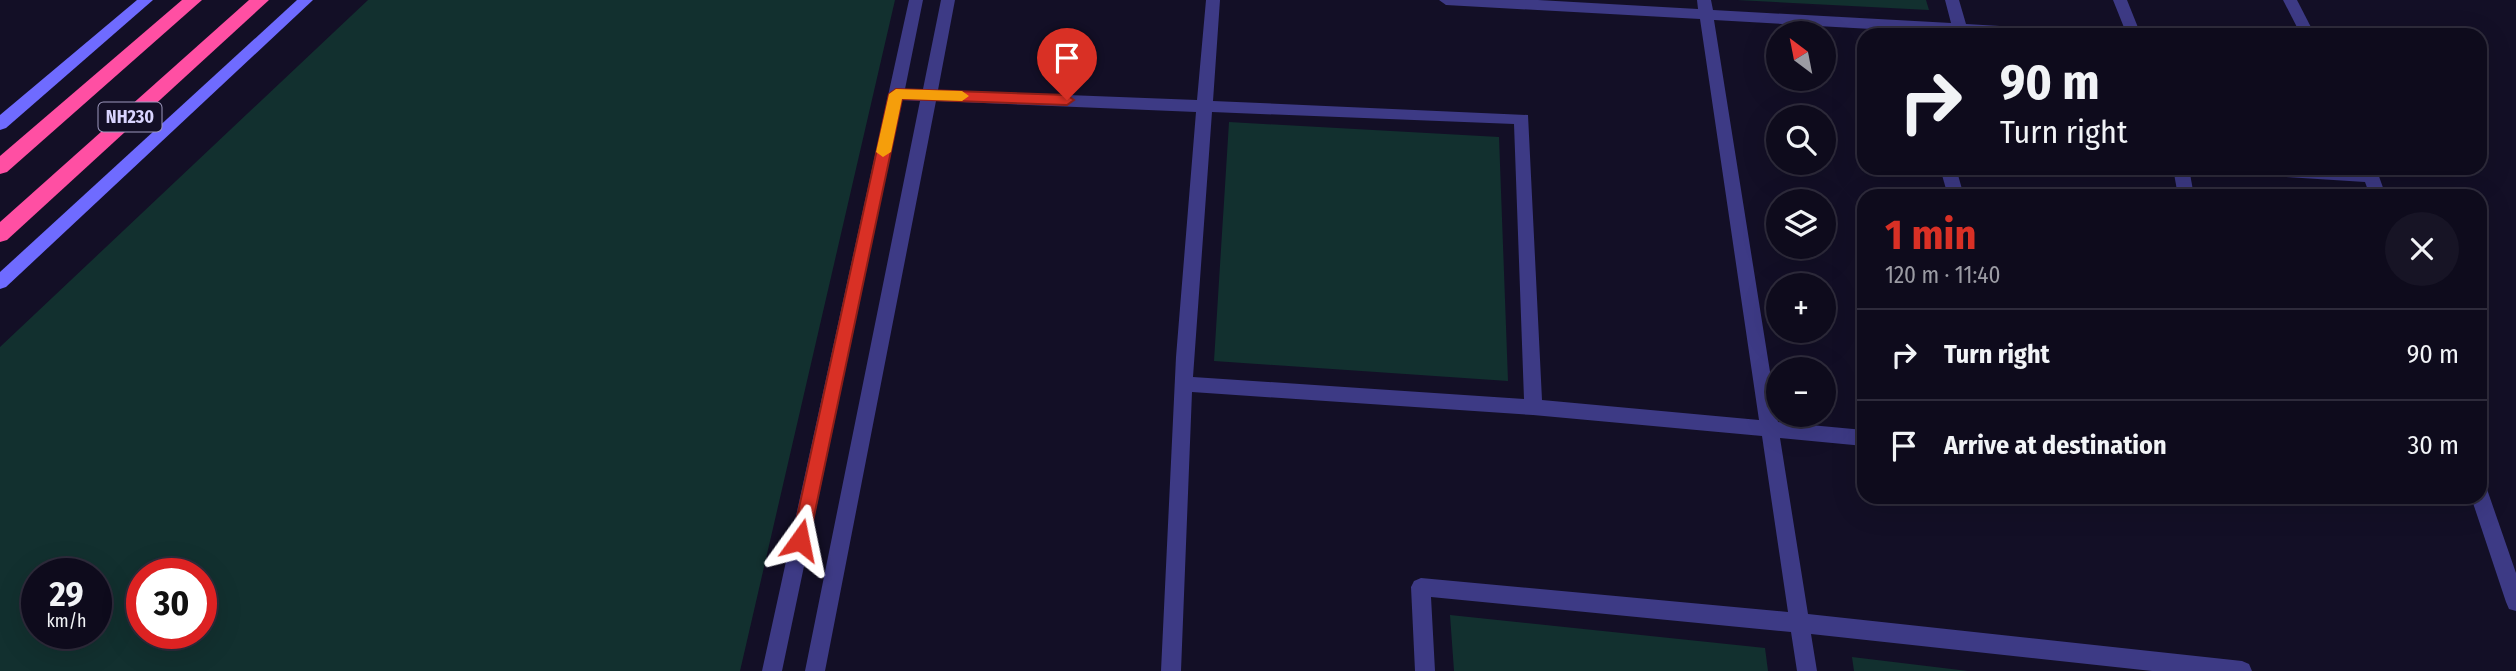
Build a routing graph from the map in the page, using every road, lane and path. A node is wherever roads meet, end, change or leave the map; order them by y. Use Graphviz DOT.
graph roads {
  1 [pos="146,0"];
  2 [pos="193,0"];
  3 [pos="260,0"];
  4 [pos="306,0"];
  5 [pos="916,0"];
  6 [pos="948,0"];
  7 [pos="1213,0"];
  8 [pos="1446,0"];
  9 [pos="1952,0"];
  10 [pos="2120,0"];
  11 [pos="2290,0"];
  12 [pos="1705,7"];
  13 [pos="1948,28"];
  14 [pos="1960,28"];
  15 [pos="2131,28"];
  16 [pos="2304,28"];
  17 [pos="896,94"];
  18 [pos="930,95"];
  19 [pos="1204,106"];
  20 [pos="0,124"];
  21 [pos="0,167"];
  22 [pos="0,234"];
  23 [pos="0,282"];
  24 [pos="1184,384"];
  25 [pos="1533,407"];
  26 [pos="1770,430"];
  27 [pos="1857,437"];
  28 [pos="2483,504"];
  29 [pos="2516,602"];
  30 [pos="1800,623"];
  31 [pos="772,671"];
  32 [pos="815,671"];
  33 [pos="1171,671"];
  34 [pos="1425,671"];
  35 [pos="1807,671"];
  36 [pos="2242,671"];
  1 -- 20 [label="street"];
  2 -- 21 [label="highway, NH230"];
  3 -- 22 [label="highway, NH230"];
  4 -- 23 [label="street"];
  5 -- 17 [label="street"];
  6 -- 18 [label="street"];
  7 -- 19 [label="street"];
  8 -- 12 [label="street"];
  9 -- 14 [label="street"];
  10 -- 15 [label="street"];
  11 -- 16 [label="street"];
  12 -- 13 [label="street"];
  12 -- 26 [label="street"];
  17 -- 18 [label="street"];
  17 -- 31 [label="street"];
  18 -- 19 [label="street"];
  18 -- 32 [label="street"];
  19 -- 24 [label="street"];
  19 -- 25 [label="street"];
  24 -- 25 [label="street"];
  24 -- 33 [label="street"];
  25 -- 26 [label="street"];
  26 -- 27 [label="street"];
  26 -- 30 [label="street"];
  28 -- 29 [label="street"];
  30 -- 34 [label="street"];
  30 -- 35 [label="street"];
  30 -- 36 [label="street"];
}
